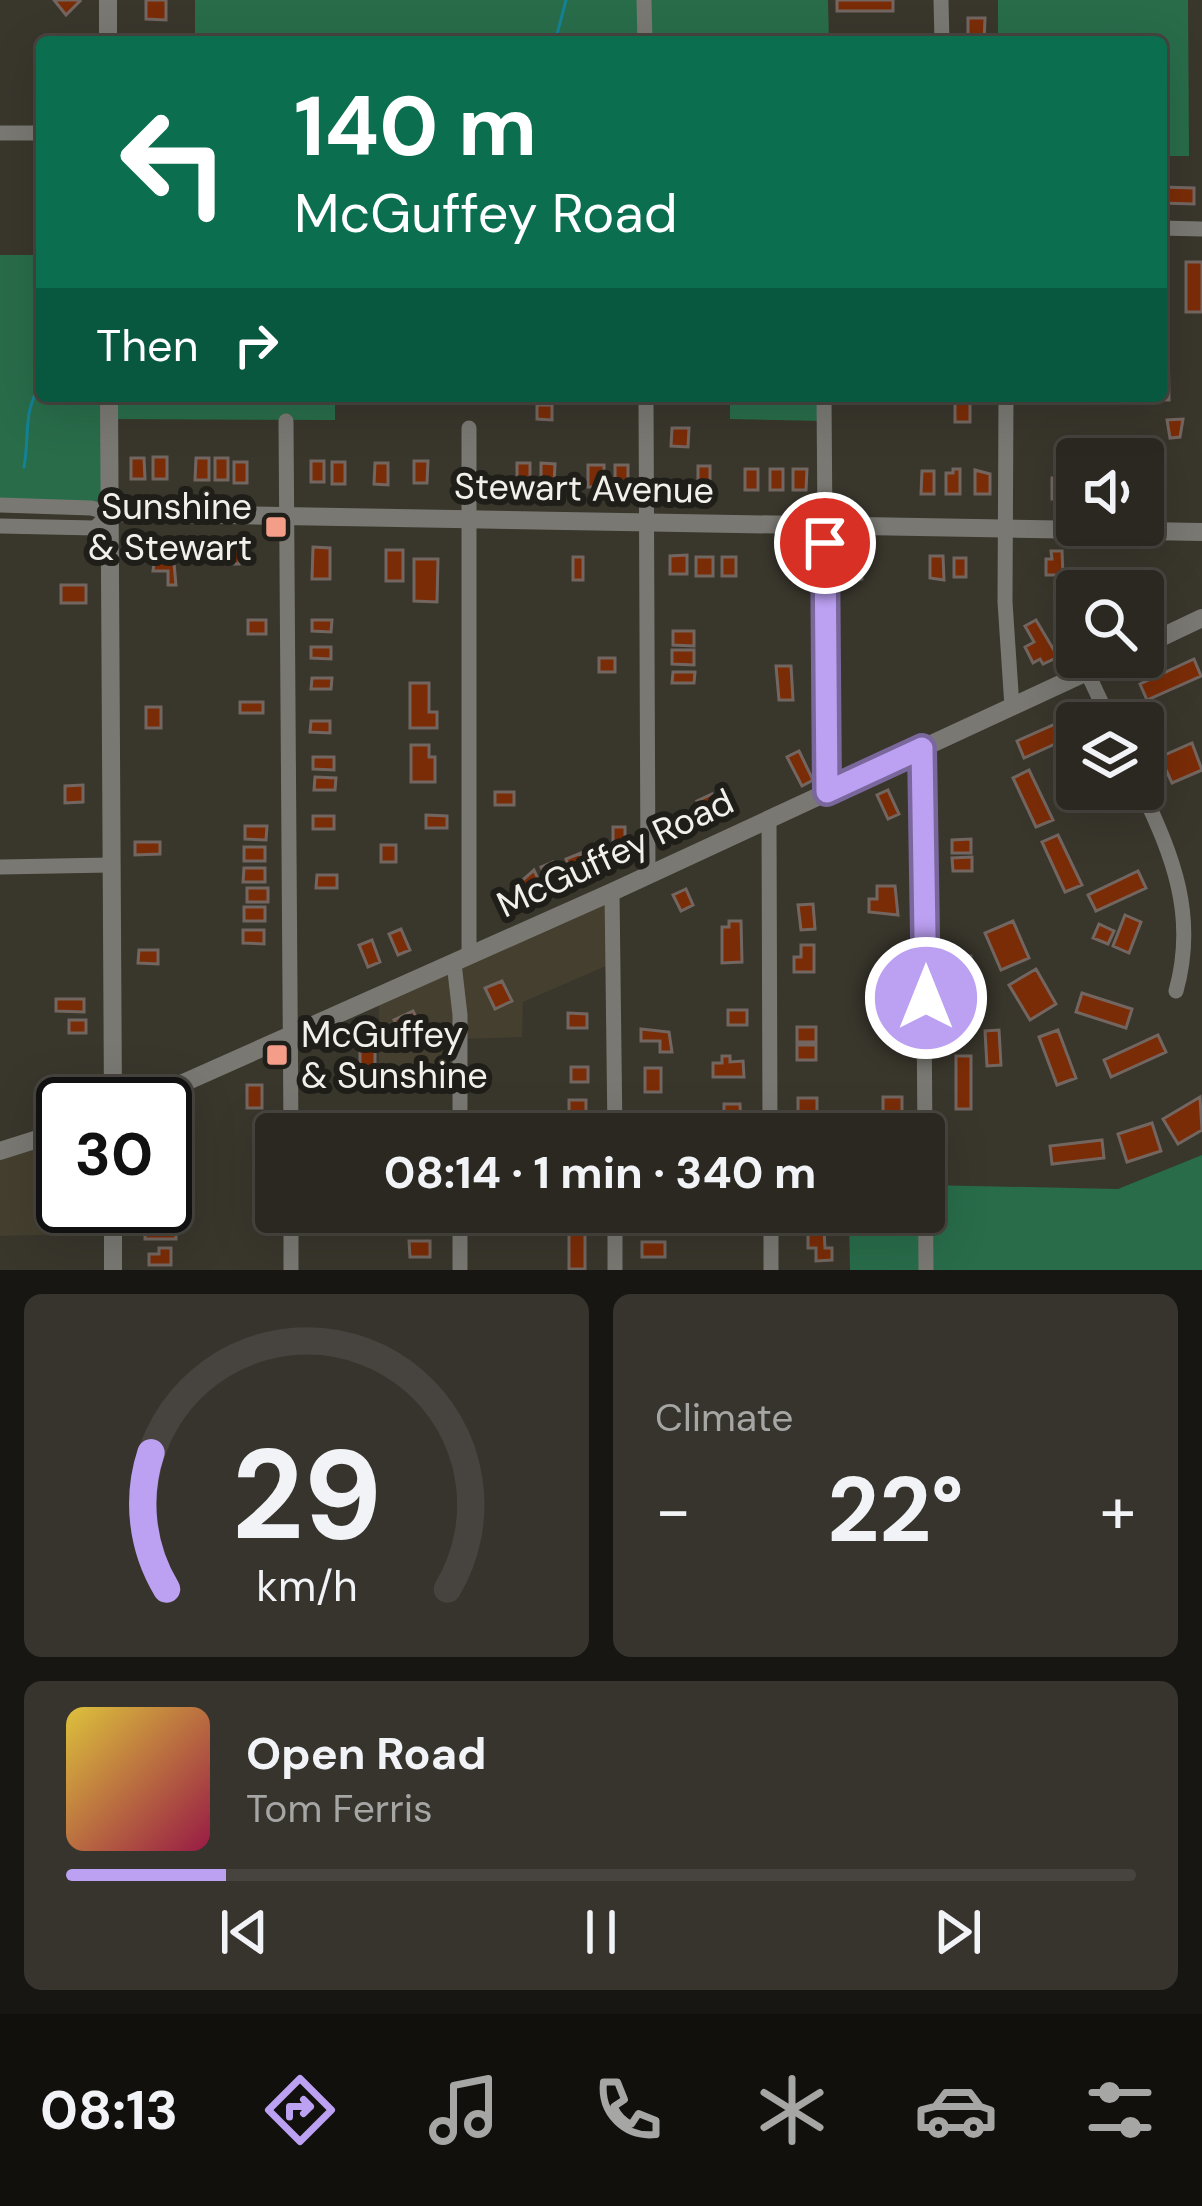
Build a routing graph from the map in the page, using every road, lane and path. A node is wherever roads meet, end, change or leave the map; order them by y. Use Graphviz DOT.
graph roads {
  1 [pos="108,0"];
  2 [pos="644,0"];
  3 [pos="941,0"];
  4 [pos="108,36"];
  5 [pos="645,36"];
  6 [pos="942,36"];
  7 [pos="0,133"];
  8 [pos="36,133"];
  9 [pos="1167,228"];
  10 [pos="1202,229"];
  11 [pos="109,402"];
  12 [pos="646,402"];
  13 [pos="824,402"];
  14 [pos="1006,402"];
  15 [pos="286,421"];
  16 [pos="469,428"];
  17 [pos="0,505"];
  18 [pos="110,513"];
  19 [pos="289,516"];
  20 [pos="468,519"];
  21 [pos="647,522"];
  22 [pos="825,525"];
  23 [pos="0,526"];
  24 [pos="1007,528"];
  25 [pos="1202,532"];
  26 [pos="1202,618"];
  27 [pos="1164,636"];
  28 [pos="1074,678"];
  29 [pos="1012,706"];
  30 [pos="922,748"];
  31 [pos="827,792"];
  32 [pos="1151,810"];
  33 [pos="769,819"];
  34 [pos="111,866"];
  35 [pos="0,867"];
  36 [pos="648,875"];
  37 [pos="612,892"];
  38 [pos="462,960"];
  39 [pos="1176,991"];
  40 [pos="291,1035"];
  41 [pos="113,1077"];
  42 [pos="192,1079"];
  43 [pos="291,1113"];
  44 [pos="460,1113"];
  45 [pos="614,1113"];
  46 [pos="770,1113"];
  47 [pos="36,1140"];
  48 [pos="0,1151"];
  49 [pos="113,1233"];
  50 [pos="291,1233"];
  51 [pos="460,1233"];
  52 [pos="615,1233"];
  53 [pos="771,1233"];
  54 [pos="113,1270"];
  55 [pos="292,1270"];
  56 [pos="460,1270"];
  57 [pos="615,1270"];
  58 [pos="771,1270"];
  59 [pos="926,1270"];
  1 -- 4 [label="street"];
  2 -- 5 [label="street"];
  3 -- 6 [label="street"];
  7 -- 8 [label="street"];
  9 -- 10 [label="street"];
  11 -- 18 [label="street"];
  12 -- 21 [label="street"];
  13 -- 22 [label="street"];
  14 -- 24 [label="street"];
  15 -- 19 [label="street"];
  16 -- 20 [label="street"];
  17 -- 18 [label="street, Stewart Avenue"];
  18 -- 19 [label="street, Stewart Avenue"];
  18 -- 23 [label="street, Stewart Avenue"];
  18 -- 34 [label="street"];
  19 -- 20 [label="street, Stewart Avenue"];
  19 -- 40 [label="street"];
  20 -- 21 [label="street, Stewart Avenue"];
  20 -- 38 [label="street"];
  21 -- 22 [label="street, Stewart Avenue"];
  21 -- 36 [label="street"];
  22 -- 24 [label="street, Stewart Avenue"];
  22 -- 31 [label="street"];
  24 -- 25 [label="street, Stewart Avenue"];
  24 -- 29 [label="street"];
  26 -- 27 [label="street"];
  28 -- 29 [label="street, McGuffey Road"];
  29 -- 30 [label="street, McGuffey Road"];
  30 -- 31 [label="street, McGuffey Road"];
  30 -- 59 [label="street"];
  31 -- 33 [label="street, McGuffey Road"];
  32 -- 39 [label="street"];
  33 -- 36 [label="street, McGuffey Road"];
  33 -- 46 [label="street"];
  34 -- 35 [label="street"];
  34 -- 41 [label="street"];
  36 -- 37 [label="street, McGuffey Road"];
  37 -- 38 [label="street, McGuffey Road"];
  37 -- 45 [label="street"];
  38 -- 40 [label="street, McGuffey Road"];
  38 -- 44 [label="street"];
  40 -- 42 [label="street, McGuffey Road"];
  40 -- 43 [label="street"];
  47 -- 48 [label="street"];
  49 -- 54 [label="street"];
  50 -- 55 [label="street"];
  51 -- 56 [label="street"];
  52 -- 57 [label="street"];
  53 -- 58 [label="street"];
}
